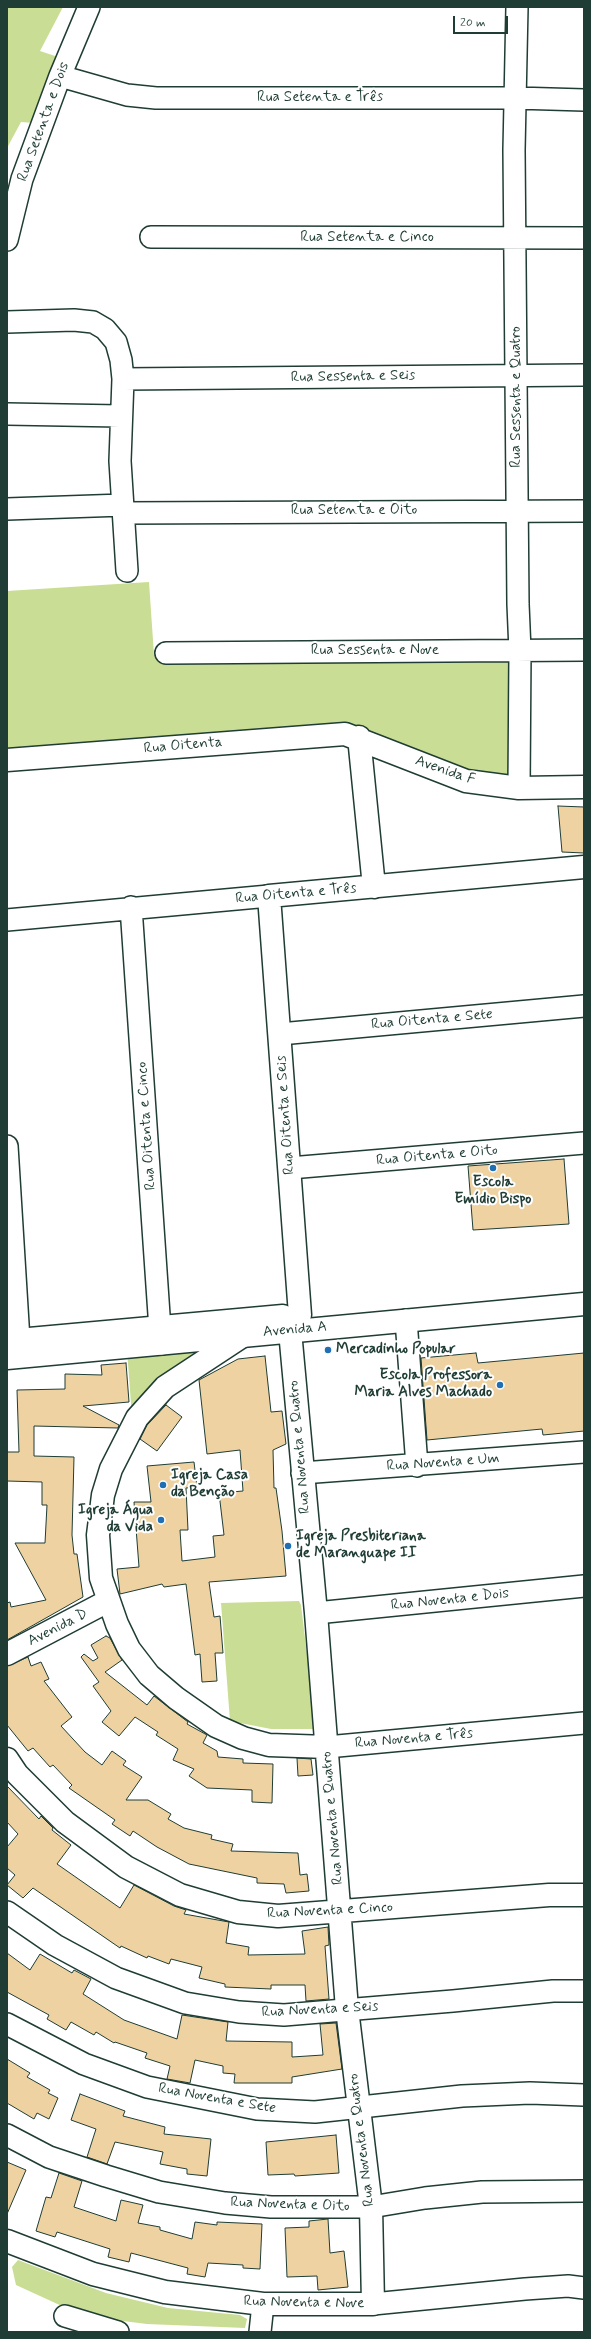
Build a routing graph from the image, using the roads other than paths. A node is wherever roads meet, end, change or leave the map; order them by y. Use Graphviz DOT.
graph roads {
  1 [pos="89,7"];
  2 [pos="517,7"];
  3 [pos="60,76"];
  4 [pos="516,98"];
  5 [pos="584,100"];
  6 [pos="150,238"];
  7 [pos="515,238"];
  8 [pos="584,238"];
  9 [pos="7,240"];
  10 [pos="7,322"];
  11 [pos="517,375"];
  12 [pos="584,375"];
  13 [pos="123,379"];
  14 [pos="7,414"];
  15 [pos="120,416"];
  16 [pos="7,509"];
  17 [pos="124,509"];
  18 [pos="517,510"];
  19 [pos="584,511"];
  20 [pos="127,571"];
  21 [pos="584,650"];
  22 [pos="520,651"];
  23 [pos="166,653"];
  24 [pos="359,737"];
  25 [pos="7,760"];
  26 [pos="584,786"];
  27 [pos="519,788"];
  28 [pos="584,867"];
  29 [pos="374,887"];
  30 [pos="269,896"];
  31 [pos="131,907"];
  32 [pos="7,920"];
  33 [pos="584,1006"];
  34 [pos="280,1034"];
  35 [pos="584,1143"];
  36 [pos="7,1146"];
  37 [pos="290,1168"];
  38 [pos="584,1292"];
  39 [pos="584,1304"];
  40 [pos="406,1320"];
  41 [pos="295,1323"];
  42 [pos="244,1335"];
  43 [pos="161,1336"];
  44 [pos="11,1346"];
  45 [pos="584,1452"];
  46 [pos="417,1466"];
  47 [pos="302,1473"];
  48 [pos="584,1586"];
  49 [pos="108,1601"];
  50 [pos="316,1614"];
  51 [pos="7,1654"];
  52 [pos="584,1724"];
  53 [pos="327,1747"];
  54 [pos="7,1759"];
  55 [pos="584,1895"];
  56 [pos="7,1912"];
  57 [pos="340,1912"];
  58 [pos="584,1991"];
  59 [pos="347,2008"];
  60 [pos="7,2024"];
  61 [pos="584,2095"];
  62 [pos="358,2109"];
  63 [pos="7,2135"];
  64 [pos="584,2191"];
  65 [pos="371,2207"];
  66 [pos="7,2241"];
  67 [pos="584,2288"];
  68 [pos="263,2304"];
  69 [pos="373,2304"];
  70 [pos="65,2316"];
  71 [pos="118,2332"];
  72 [pos="260,2332"];
  1 -- 3 [label="street, Rua Setenta e Dois"];
  2 -- 4 [label="street, Rua Sessenta e Quatro"];
  3 -- 4 [label="street, Rua Setenta e Três"];
  3 -- 9 [label="street, Rua Setenta e Dois"];
  4 -- 5 [label="street, Rua Setenta e Três"];
  4 -- 7 [label="street, Rua Sessenta e Quatro"];
  6 -- 7 [label="street, Rua Setenta e Cinco"];
  7 -- 8 [label="street, Rua Setenta e Cinco"];
  7 -- 11 [label="street, Rua Sessenta e Quatro"];
  10 -- 13 [label="street"];
  11 -- 12 [label="street, Rua Sessenta e Seis"];
  11 -- 13 [label="street, Rua Sessenta e Seis"];
  11 -- 18 [label="street, Rua Sessenta e Quatro"];
  13 -- 15 [label="street"];
  14 -- 15 [label="street"];
  15 -- 17 [label="street"];
  16 -- 17 [label="street, Rua Setenta e Oito"];
  17 -- 18 [label="street, Rua Setenta e Oito"];
  17 -- 20 [label="street"];
  18 -- 19 [label="street, Rua Setenta e Oito"];
  18 -- 22 [label="street, Rua Sessenta e Quatro"];
  21 -- 22 [label="street, Rua Sessenta e Nove"];
  22 -- 23 [label="street, Rua Sessenta e Nove"];
  22 -- 27 [label="street, Rua Sessenta e Quatro"];
  24 -- 25 [label="street, Rua Oitenta"];
  24 -- 27 [label="street, Avenida F"];
  24 -- 29 [label="street"];
  26 -- 27 [label="street, Avenida F"];
  28 -- 29 [label="street, Rua Oitenta e Três"];
  29 -- 30 [label="street, Rua Oitenta e Três"];
  30 -- 31 [label="street, Rua Oitenta e Três"];
  30 -- 34 [label="street, Rua Oitenta e Seis"];
  31 -- 32 [label="street, Rua Oitenta e Três"];
  31 -- 43 [label="street, Rua Oitenta e Cinco"];
  33 -- 34 [label="street, Rua Oitenta e Sete"];
  34 -- 37 [label="street, Rua Oitenta e Seis"];
  35 -- 37 [label="street, Rua Oitenta e Oito"];
  36 -- 44 [label="street"];
  37 -- 41 [label="street, Rua Oitenta e Seis"];
  38 -- 41 [label="street, Avenida A"];
  39 -- 40 [label="street, Avenida A"];
  40 -- 41 [label="street, Avenida A"];
  40 -- 46 [label="street"];
  41 -- 42 [label="street, Avenida A"];
  41 -- 43 [label="street, Avenida A"];
  41 -- 47 [label="street, Rua Noventa e Quatro"];
  42 -- 43 [label="street, Avenida A"];
  42 -- 49 [label="street, Rua Noventa e Três"];
  43 -- 44 [label="street, Avenida A"];
  45 -- 46 [label="street, Rua Noventa e Um"];
  46 -- 47 [label="street, Rua Noventa e Um"];
  47 -- 50 [label="street, Rua Noventa e Quatro"];
  48 -- 50 [label="street, Rua Noventa e Dois"];
  49 -- 51 [label="street, Avenida D"];
  49 -- 53 [label="street, Rua Noventa e Três"];
  50 -- 53 [label="street, Rua Noventa e Quatro"];
  52 -- 53 [label="street, Rua Noventa e Três"];
  53 -- 57 [label="street, Rua Noventa e Quatro"];
  54 -- 57 [label="street, Rua Noventa e Cinco"];
  55 -- 57 [label="street, Rua Noventa e Cinco"];
  56 -- 59 [label="street, Rua Noventa e Seis"];
  57 -- 59 [label="street, Rua Noventa e Quatro"];
  58 -- 59 [label="street, Rua Noventa e Seis"];
  59 -- 62 [label="street, Rua Noventa e Quatro"];
  60 -- 62 [label="street, Rua Noventa e Sete"];
  61 -- 62 [label="street, Rua Noventa e Sete"];
  62 -- 65 [label="street, Rua Noventa e Quatro"];
  63 -- 65 [label="street, Rua Noventa e Oito"];
  64 -- 65 [label="street, Rua Noventa e Oito"];
  65 -- 69 [label="street, Rua Noventa e Quatro"];
  66 -- 68 [label="street, Rua Noventa e Nove"];
  67 -- 69 [label="street, Rua Noventa e Nove"];
  68 -- 69 [label="street, Rua Noventa e Nove"];
  68 -- 72 [label="street"];
  70 -- 71 [label="street"];
}
